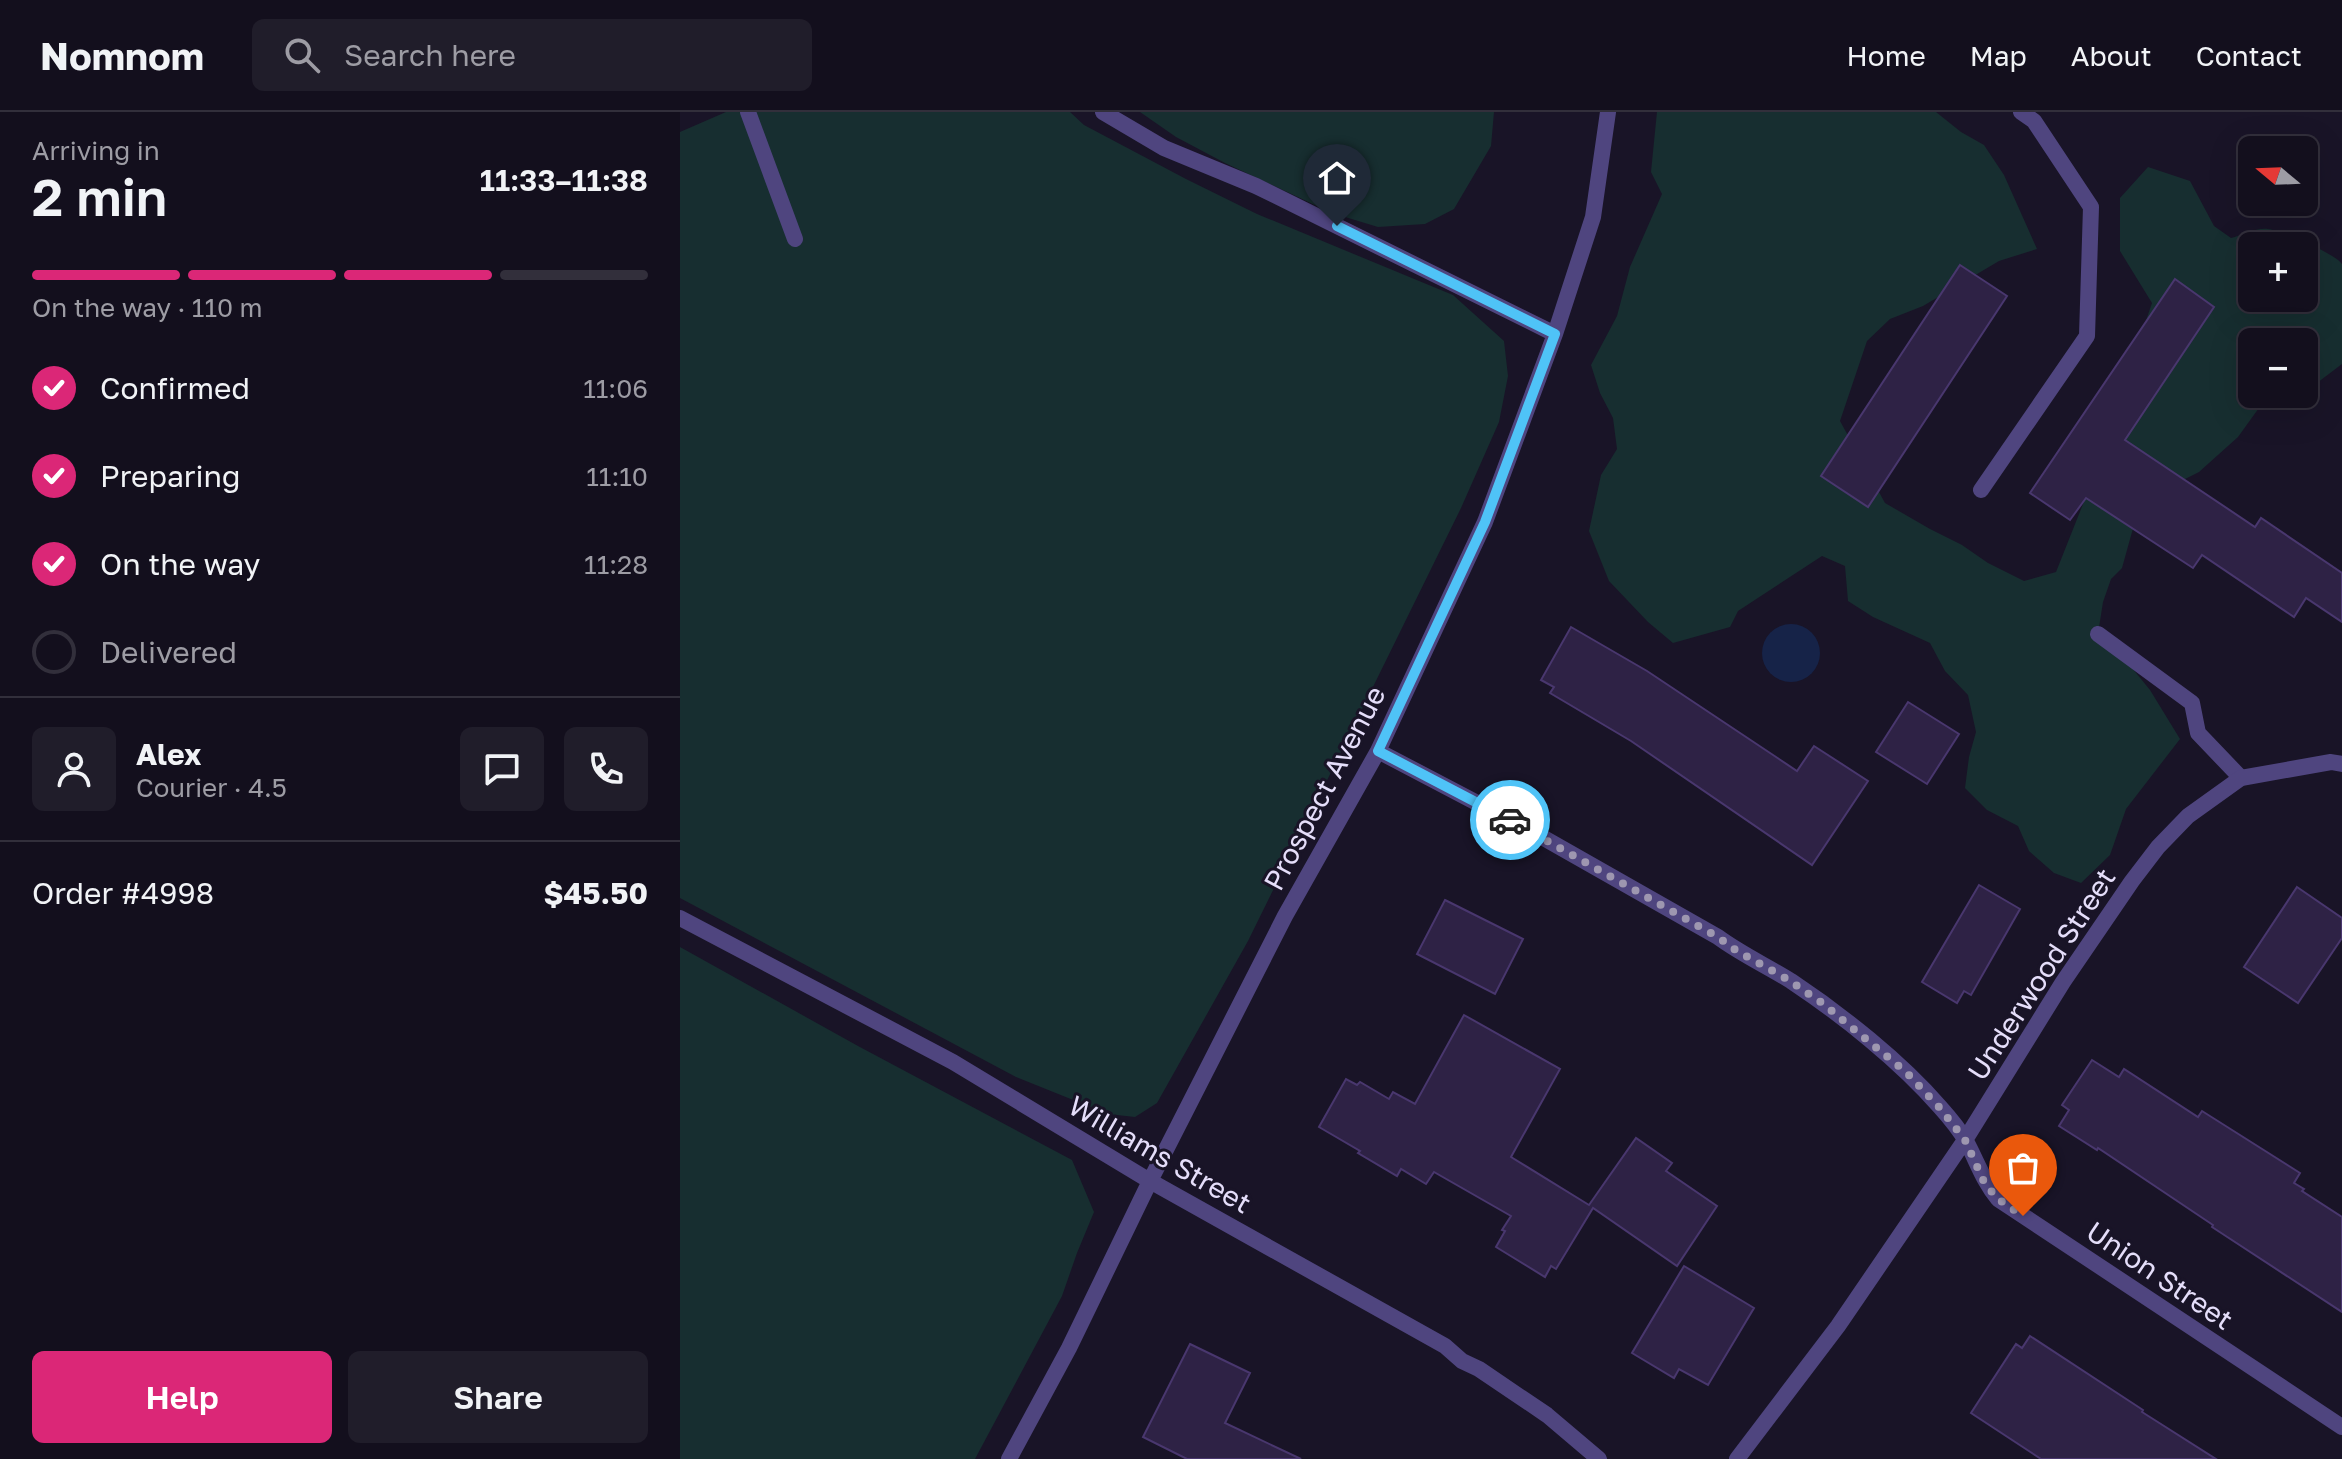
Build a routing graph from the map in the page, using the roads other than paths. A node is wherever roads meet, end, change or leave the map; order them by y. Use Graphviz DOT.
graph roads {
  1 [pos="748,112"];
  2 [pos="1103,112"];
  3 [pos="1608,112"];
  4 [pos="2021,112"];
  5 [pos="795,239"];
  6 [pos="1555,334"];
  7 [pos="1981,490"];
  8 [pos="2098,634"];
  9 [pos="1378,751"];
  10 [pos="2342,764"];
  11 [pos="2241,778"];
  12 [pos="680,918"];
  13 [pos="1965,1140"];
  14 [pos="1150,1181"];
  15 [pos="2342,1427"];
  16 [pos="1009,1459"];
  17 [pos="1599,1459"];
  18 [pos="1737,1459"];
  1 -- 5 [label="street"];
  2 -- 6 [label="street"];
  3 -- 6 [label="street, Prospect Avenue"];
  4 -- 7 [label="street"];
  6 -- 9 [label="street, Prospect Avenue"];
  8 -- 11 [label="street"];
  9 -- 13 [label="street, Union Street"];
  9 -- 14 [label="street, Prospect Avenue"];
  10 -- 11 [label="street, Underwood Street"];
  11 -- 13 [label="street, Underwood Street"];
  12 -- 14 [label="street, Williams Street"];
  13 -- 15 [label="street, Union Street"];
  13 -- 18 [label="street, Underwood Street"];
  14 -- 16 [label="street, Prospect Avenue"];
  14 -- 17 [label="street, Williams Street"];
}
